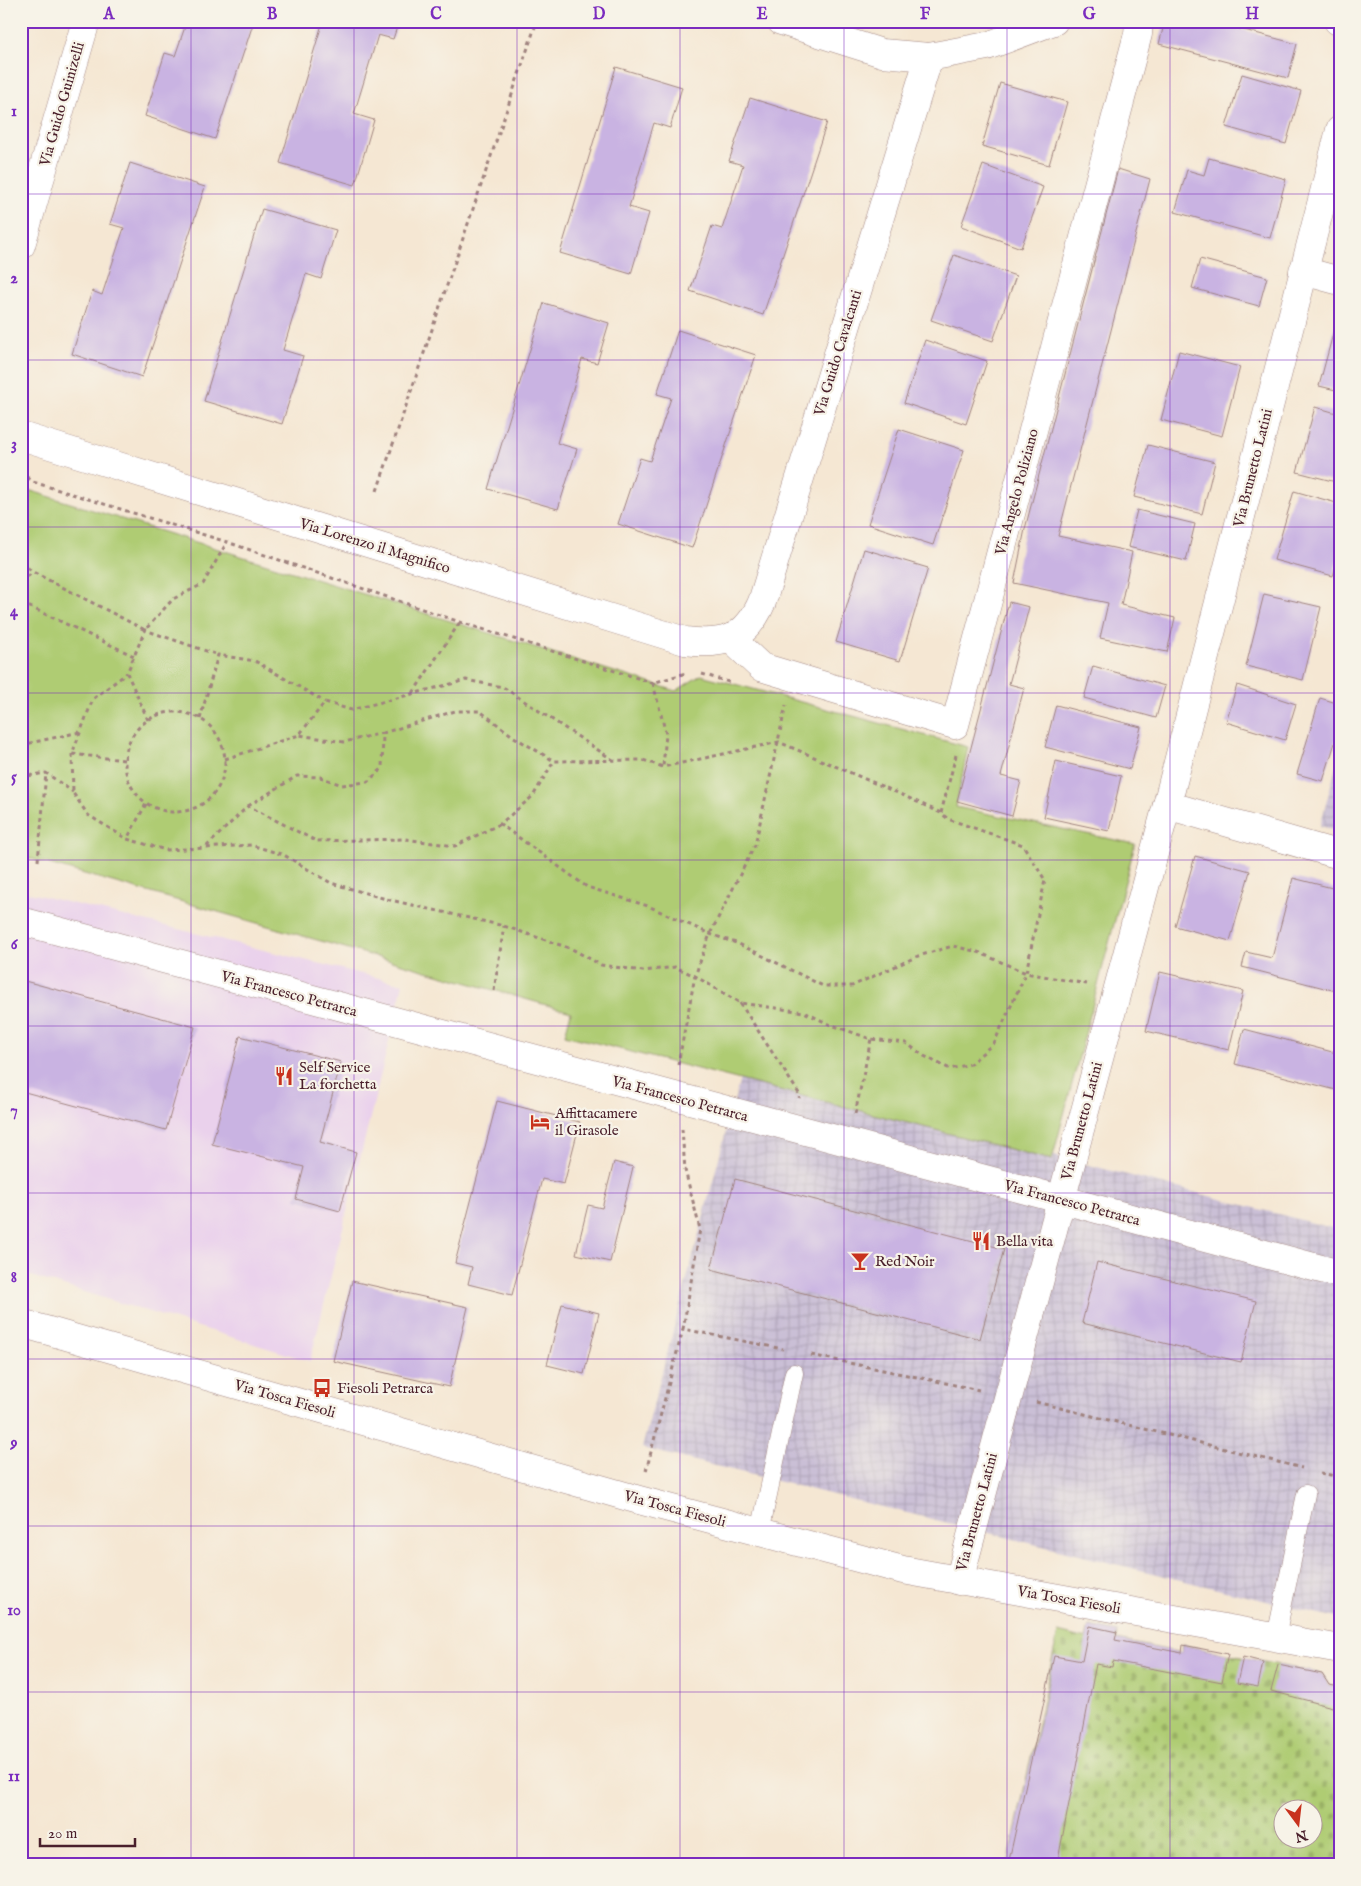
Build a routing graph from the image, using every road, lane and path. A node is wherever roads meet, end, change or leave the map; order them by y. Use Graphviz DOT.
graph roads {
  1 [pos="86,21"];
  2 [pos="537,21"];
  3 [pos="781,21"];
  4 [pos="1054,21"];
  5 [pos="1139,21"];
  6 [pos="929,57"];
  7 [pos="1340,130"];
  8 [pos="21,245"];
  9 [pos="1303,271"];
  10 [pos="1340,281"];
  11 [pos="21,436"];
  12 [pos="21,472"];
  13 [pos="377,491"];
  14 [pos="227,542"];
  15 [pos="21,563"];
  16 [pos="33,572"];
  17 [pos="21,582"];
  18 [pos="21,608"];
  19 [pos="460,622"];
  20 [pos="145,630"];
  21 [pos="730,638"];
  22 [pos="218,655"];
  23 [pos="134,656"];
  24 [pos="127,673"];
  25 [pos="412,694"];
  26 [pos="325,702"];
  27 [pos="200,719"];
  28 [pos="148,720"];
  29 [pos="955,725"];
  30 [pos="80,732"];
  31 [pos="383,733"];
  32 [pos="299,735"];
  33 [pos="21,746"];
  34 [pos="72,754"];
  35 [pos="225,759"];
  36 [pos="124,760"];
  37 [pos="614,760"];
  38 [pos="554,761"];
  39 [pos="663,767"];
  40 [pos="46,773"];
  41 [pos="21,777"];
  42 [pos="73,793"];
  43 [pos="146,804"];
  44 [pos="1167,805"];
  45 [pos="248,806"];
  46 [pos="941,813"];
  47 [pos="500,824"];
  48 [pos="127,839"];
  49 [pos="205,848"];
  50 [pos="1340,855"];
  51 [pos="38,860"];
  52 [pos="21,921"];
  53 [pos="504,926"];
  54 [pos="1026,973"];
  55 [pos="1118,990"];
  56 [pos="494,991"];
  57 [pos="740,1003"];
  58 [pos="871,1039"];
  59 [pos="791,1128"];
  60 [pos="849,1143"];
  61 [pos="1060,1200"];
  62 [pos="1340,1274"];
  63 [pos="21,1323"];
  64 [pos="683,1329"];
  65 [pos="794,1373"];
  66 [pos="1306,1494"];
  67 [pos="639,1500"];
  68 [pos="760,1532"];
  69 [pos="959,1581"];
  70 [pos="1276,1637"];
  71 [pos="1340,1649"];
  1 -- 8 [label="street, Via Guido Guinizelli"];
  2 -- 13 [label="path"];
  3 -- 6 [label="street"];
  4 -- 6 [label="street"];
  5 -- 29 [label="street, Via Angelo Poliziano"];
  6 -- 21 [label="street, Via Guido Cavalcanti"];
  7 -- 9 [label="street, Via Brunetto Latini"];
  9 -- 10 [label="street"];
  9 -- 44 [label="street, Via Brunetto Latini"];
  11 -- 21 [label="street, Via Lorenzo il Magnifico"];
  12 -- 14 [label="path"];
  14 -- 19 [label="path"];
  14 -- 20 [label="path"];
  15 -- 16 [label="path"];
  16 -- 17 [label="path"];
  16 -- 20 [label="path"];
  18 -- 23 [label="path"];
  19 -- 25 [label="path"];
  19 -- 39 [label="path"];
  20 -- 22 [label="path"];
  20 -- 23 [label="path"];
  21 -- 29 [label="street"];
  22 -- 26 [label="path"];
  22 -- 27 [label="path"];
  23 -- 24 [label="path"];
  24 -- 28 [label="path"];
  24 -- 30 [label="path"];
  25 -- 26 [label="path"];
  25 -- 37 [label="path"];
  26 -- 32 [label="path"];
  27 -- 28 [label="path"];
  27 -- 35 [label="path"];
  28 -- 36 [label="path"];
  29 -- 46 [label="path"];
  30 -- 33 [label="path"];
  30 -- 34 [label="path"];
  31 -- 32 [label="path"];
  31 -- 38 [label="path"];
  31 -- 45 [label="path"];
  32 -- 35 [label="path"];
  34 -- 36 [label="path"];
  34 -- 42 [label="path"];
  35 -- 43 [label="path"];
  36 -- 43 [label="path"];
  37 -- 38 [label="path"];
  37 -- 39 [label="path"];
  38 -- 47 [label="path"];
  39 -- 46 [label="path"];
  40 -- 41 [label="path"];
  40 -- 42 [label="path"];
  40 -- 51 [label="path"];
  42 -- 48 [label="path"];
  43 -- 48 [label="path"];
  44 -- 50 [label="street"];
  44 -- 55 [label="street, Via Brunetto Latini"];
  45 -- 47 [label="path"];
  45 -- 49 [label="path"];
  46 -- 54 [label="path"];
  47 -- 54 [label="path"];
  48 -- 49 [label="path"];
  49 -- 53 [label="path"];
  52 -- 59 [label="street, Via Francesco Petrarca"];
  53 -- 56 [label="path"];
  53 -- 57 [label="path"];
  54 -- 55 [label="path"];
  54 -- 58 [label="path"];
  55 -- 61 [label="street, Via Brunetto Latini"];
  57 -- 58 [label="path"];
  57 -- 59 [label="path"];
  58 -- 60 [label="path"];
  59 -- 60 [label="street, Via Francesco Petrarca"];
  60 -- 61 [label="street, Via Francesco Petrarca"];
  61 -- 62 [label="street, Via Francesco Petrarca"];
  61 -- 69 [label="street, Via Brunetto Latini"];
  63 -- 67 [label="street, Via Tosca Fiesoli"];
  64 -- 67 [label="path"];
  65 -- 68 [label="lane"];
  66 -- 70 [label="lane"];
  67 -- 68 [label="street, Via Tosca Fiesoli"];
  68 -- 69 [label="street, Via Tosca Fiesoli"];
  69 -- 70 [label="street, Via Tosca Fiesoli"];
  70 -- 71 [label="street, Via Tosca Fiesoli"];
}
